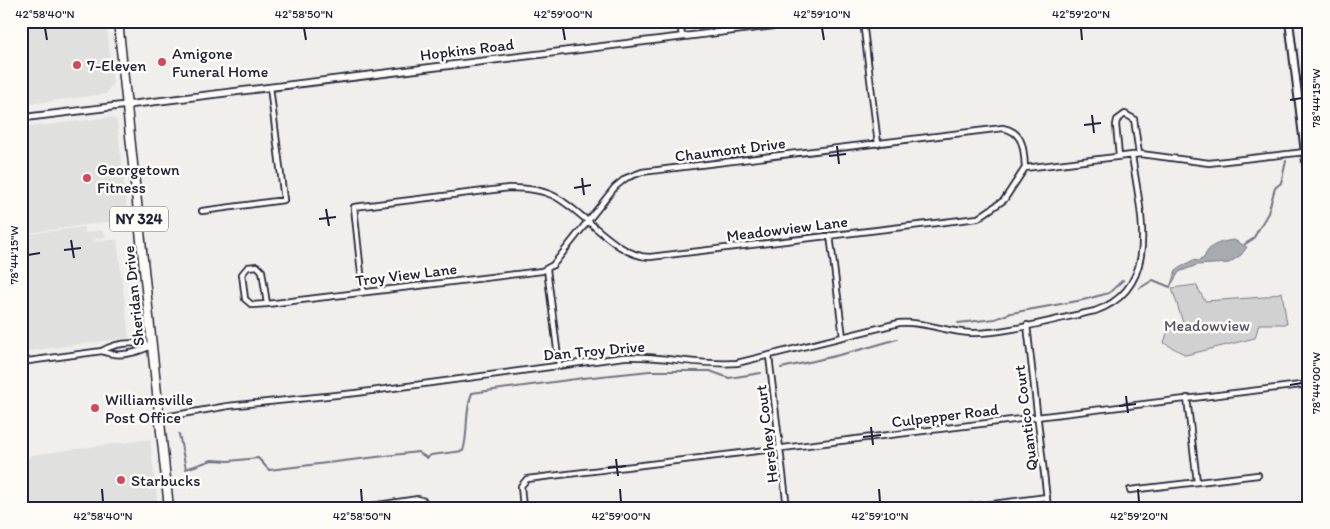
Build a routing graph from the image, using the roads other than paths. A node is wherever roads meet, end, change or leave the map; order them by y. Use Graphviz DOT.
graph roads {
  1 [pos="118,21"];
  2 [pos="680,21"];
  3 [pos="810,21"];
  4 [pos="863,21"];
  5 [pos="1289,21"];
  6 [pos="682,37"];
  7 [pos="270,87"];
  8 [pos="127,104"];
  9 [pos="21,118"];
  10 [pos="878,144"];
  11 [pos="1304,152"];
  12 [pos="1139,154"];
  13 [pos="1132,155"];
  14 [pos="1119,156"];
  15 [pos="1025,168"];
  16 [pos="1309,186"];
  17 [pos="202,211"];
  18 [pos="587,220"];
  19 [pos="830,235"];
  20 [pos="547,269"];
  21 [pos="363,292"];
  22 [pos="267,304"];
  23 [pos="1027,325"];
  24 [pos="843,336"];
  25 [pos="152,346"];
  26 [pos="102,351"];
  27 [pos="769,356"];
  28 [pos="21,362"];
  29 [pos="559,365"];
  30 [pos="1309,384"];
  31 [pos="1188,398"];
  32 [pos="1038,416"];
  33 [pos="159,418"];
  34 [pos="780,449"];
  35 [pos="1258,475"];
  36 [pos="1197,482"];
  37 [pos="1130,490"];
  38 [pos="1047,497"];
  39 [pos="169,508"];
  40 [pos="358,508"];
  41 [pos="430,508"];
  42 [pos="523,508"];
  43 [pos="787,508"];
  44 [pos="960,508"];
  45 [pos="1048,508"];
  1 -- 8 [label="main road, Sheridan Drive / NY 324"];
  2 -- 6 [label="street"];
  3 -- 6 [label="street, Hopkins Road"];
  4 -- 10 [label="street"];
  5 -- 11 [label="main road"];
  6 -- 7 [label="street, Hopkins Road"];
  7 -- 8 [label="street, Hopkins Road"];
  7 -- 17 [label="street"];
  8 -- 9 [label="street, Hopkins Road"];
  8 -- 25 [label="main road, Sheridan Drive / NY 324"];
  10 -- 15 [label="street, Chaumont Drive"];
  10 -- 18 [label="street, Chaumont Drive"];
  11 -- 12 [label="street"];
  11 -- 16 [label="main road"];
  12 -- 13 [label="street"];
  12 -- 14 [label="street"];
  13 -- 14 [label="street"];
  13 -- 23 [label="street, Dan Troy Drive"];
  14 -- 15 [label="street"];
  15 -- 19 [label="street, Meadowview Lane"];
  18 -- 19 [label="street, Meadowview Lane"];
  18 -- 20 [label="street, Chaumont Drive"];
  18 -- 21 [label="street, Meadowview Lane"];
  19 -- 24 [label="street"];
  20 -- 21 [label="street, Troy View Lane"];
  20 -- 29 [label="street"];
  21 -- 22 [label="street, Troy View Lane"];
  22 -- 22 [label="street, Troy View Lane"];
  23 -- 24 [label="street, Dan Troy Drive"];
  23 -- 32 [label="street, Quantico Court"];
  24 -- 27 [label="street, Dan Troy Drive"];
  25 -- 26 [label="street"];
  25 -- 26 [label="street"];
  25 -- 33 [label="main road, Sheridan Drive / NY 324"];
  26 -- 28 [label="street"];
  27 -- 29 [label="street, Dan Troy Drive"];
  27 -- 34 [label="street, Hershey Court"];
  29 -- 33 [label="street, Dan Troy Drive"];
  30 -- 31 [label="street, Culpepper Road"];
  31 -- 32 [label="street, Culpepper Road"];
  31 -- 36 [label="street"];
  32 -- 34 [label="street, Culpepper Road"];
  32 -- 38 [label="street, Quantico Court"];
  33 -- 39 [label="main road, Sheridan Drive / NY 324"];
  34 -- 42 [label="street, Culpepper Road"];
  34 -- 43 [label="street, Hershey Court"];
  35 -- 36 [label="street"];
  36 -- 37 [label="street"];
  38 -- 44 [label="street"];
  38 -- 45 [label="street, Quantico Court"];
  40 -- 41 [label="street"];
}
